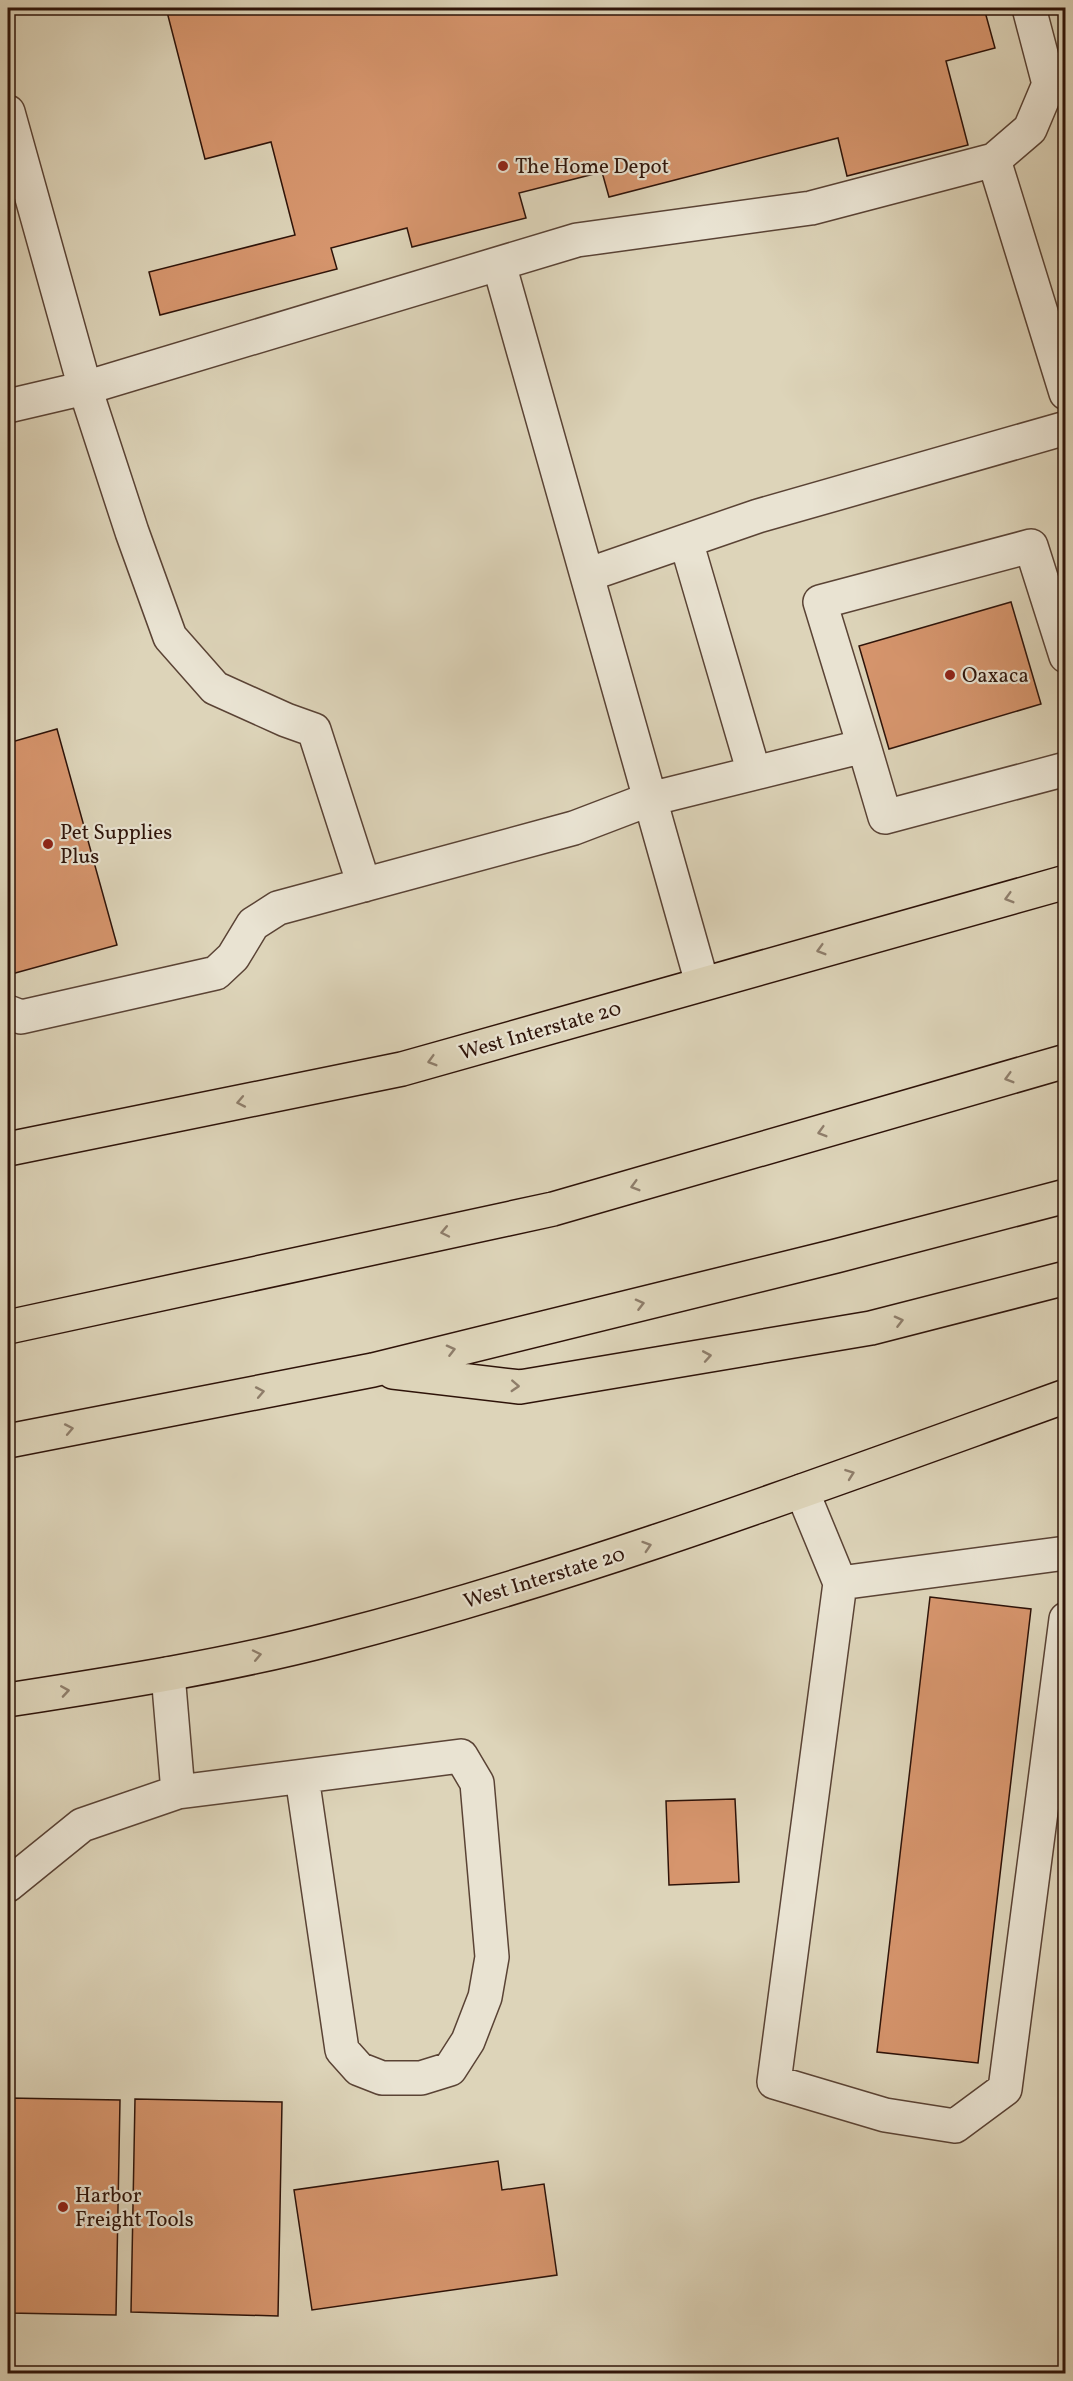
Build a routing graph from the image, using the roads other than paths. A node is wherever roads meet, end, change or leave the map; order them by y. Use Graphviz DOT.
graph roads {
  1 [pos="1029,8"];
  2 [pos="8,112"];
  3 [pos="994,160"];
  4 [pos="499,264"];
  5 [pos="85,388"];
  6 [pos="1065,393"];
  7 [pos="8,406"];
  8 [pos="1065,428"];
  9 [pos="687,541"];
  10 [pos="587,575"];
  11 [pos="1065,656"];
  12 [pos="864,746"];
  13 [pos="1065,769"];
  14 [pos="754,773"];
  15 [pos="650,799"];
  16 [pos="1065,882"];
  17 [pos="363,885"];
  18 [pos="702,983"];
  19 [pos="8,1012"];
  20 [pos="1065,1061"];
  21 [pos="8,1149"];
  22 [pos="1065,1196"];
  23 [pos="1065,1278"];
  24 [pos="16,1325"];
  25 [pos="373,1370"];
  26 [pos="1065,1396"];
  27 [pos="10,1441"];
  28 [pos="802,1491"];
  29 [pos="1065,1553"];
  30 [pos="840,1583"];
  31 [pos="1065,1619"];
  32 [pos="168,1674"];
  33 [pos="8,1700"];
  34 [pos="302,1777"];
  35 [pos="178,1792"];
  36 [pos="8,1885"];
  1 -- 3 [label="lane"];
  2 -- 5 [label="lane"];
  3 -- 4 [label="lane"];
  3 -- 6 [label="lane"];
  4 -- 5 [label="lane"];
  4 -- 10 [label="lane"];
  5 -- 7 [label="lane"];
  5 -- 17 [label="lane"];
  8 -- 9 [label="lane"];
  9 -- 10 [label="lane"];
  9 -- 14 [label="lane"];
  10 -- 15 [label="lane"];
  11 -- 12 [label="lane"];
  12 -- 13 [label="lane"];
  12 -- 14 [label="lane"];
  14 -- 15 [label="lane"];
  15 -- 17 [label="lane"];
  15 -- 18 [label="lane"];
  16 -- 18 [label="main road, West Interstate 20, one-way"];
  17 -- 19 [label="lane"];
  18 -- 21 [label="main road, West Interstate 20, one-way"];
  20 -- 24 [label="main road, one-way"];
  25 -- 22 [label="main road, one-way"];
  25 -- 23 [label="main road, one-way"];
  27 -- 25 [label="main road, one-way"];
  28 -- 26 [label="main road, West Interstate 20, one-way"];
  28 -- 30 [label="lane"];
  32 -- 28 [label="main road, West Interstate 20, one-way"];
  29 -- 30 [label="lane"];
  30 -- 31 [label="lane"];
  33 -- 32 [label="main road, West Interstate 20, one-way"];
  32 -- 35 [label="lane"];
  34 -- 34 [label="lane"];
  34 -- 35 [label="lane"];
  35 -- 36 [label="lane"];
}
